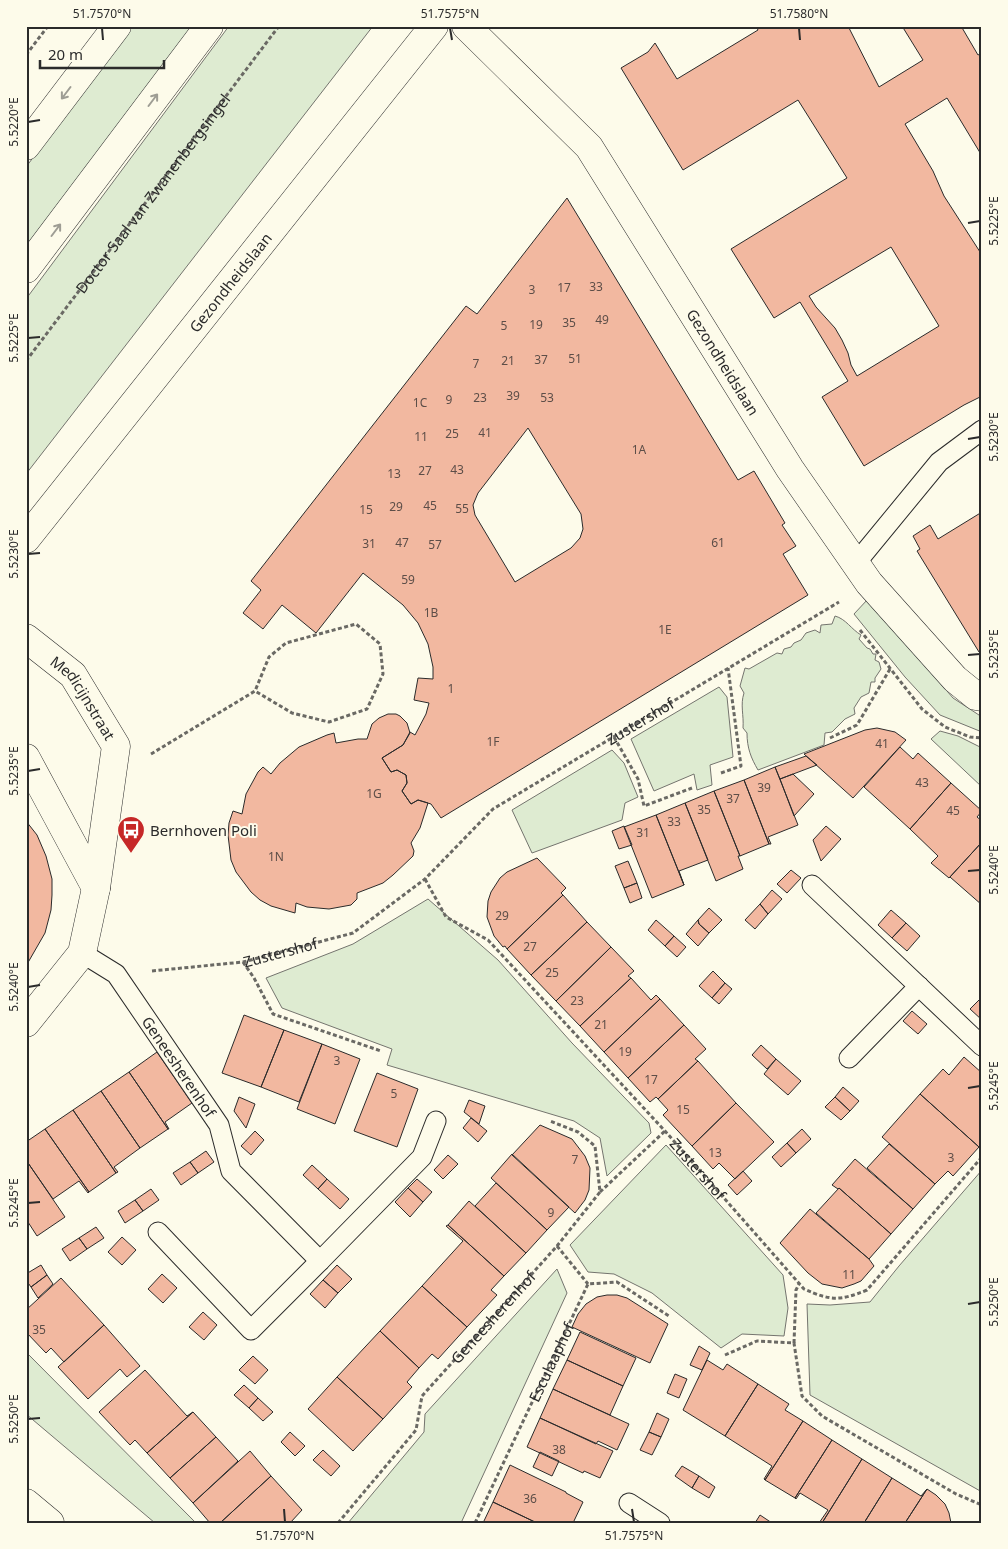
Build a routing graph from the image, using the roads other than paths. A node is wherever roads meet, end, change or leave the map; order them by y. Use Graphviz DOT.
graph roads {
  1 [pos="117,26"];
  2 [pos="209,26"];
  3 [pos="434,26"];
  4 [pos="466,26"];
  5 [pos="26,146"];
  6 [pos="26,269"];
  7 [pos="982,430"];
  8 [pos="26,539"];
  9 [pos="862,573"];
  10 [pos="26,638"];
  11 [pos="982,697"];
  12 [pos="26,758"];
  13 [pos="812,885"];
  14 [pos="96,888"];
  15 [pos="82,953"];
  16 [pos="919,986"];
  17 [pos="26,1022"];
  18 [pos="982,1046"];
  19 [pos="850,1058"];
  20 [pos="436,1121"];
  21 [pos="158,1232"];
  22 [pos="320,1261"];
  23 [pos="26,1502"];
  24 [pos="629,1503"];
  25 [pos="50,1523"];
  26 [pos="660,1523"];
  1 -- 5 [label="street, one-way"];
  6 -- 2 [label="street, one-way"];
  3 -- 8 [label="street, Gezondheidslaan"];
  4 -- 9 [label="street, Gezondheidslaan"];
  7 -- 9 [label="lane"];
  9 -- 11 [label="street, Gezondheidslaan"];
  10 -- 14 [label="street, Medicijnstraat"];
  12 -- 14 [label="street"];
  13 -- 16 [label="lane"];
  14 -- 15 [label="street, Medicijnstraat"];
  15 -- 17 [label="street, Medicijnstraat"];
  15 -- 22 [label="lane, Geneesherenhof"];
  16 -- 18 [label="lane"];
  16 -- 19 [label="lane"];
  20 -- 22 [label="lane"];
  21 -- 22 [label="lane"];
  23 -- 25 [label="street"];
  24 -- 26 [label="lane"];
}
